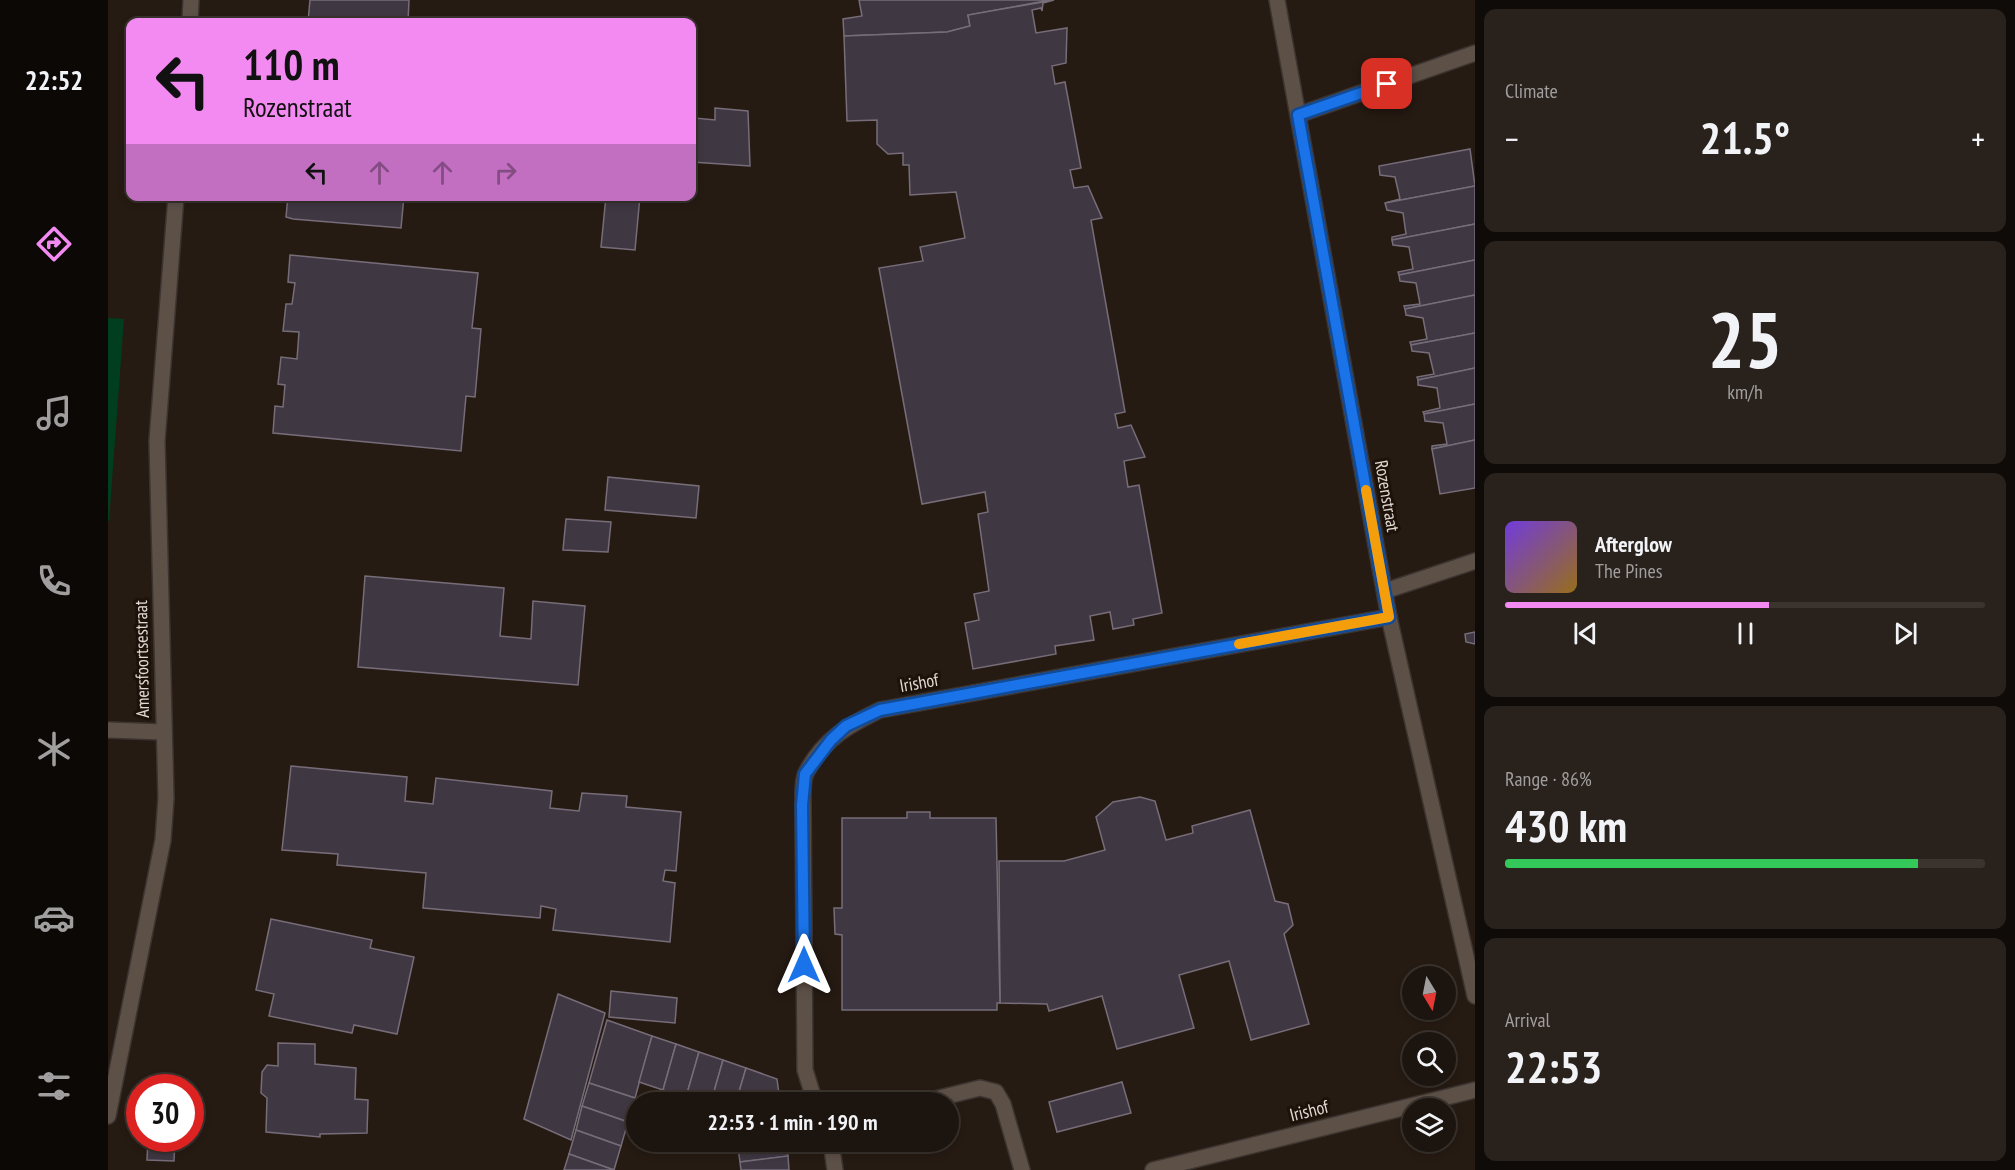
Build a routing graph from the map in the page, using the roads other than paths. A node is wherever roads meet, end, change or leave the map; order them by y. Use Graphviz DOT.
graph roads {
  1 [pos="191,0"];
  2 [pos="1277,0"];
  3 [pos="190,18"];
  4 [pos="1475,53"];
  5 [pos="1298,115"];
  6 [pos="176,201"];
  7 [pos="1475,561"];
  8 [pos="1385,591"];
  9 [pos="1389,617"];
  10 [pos="108,730"];
  11 [pos="163,732"];
  12 [pos="1475,996"];
  13 [pos="1475,1090"];
  14 [pos="812,1092"];
  15 [pos="959,1093"];
  16 [pos="108,1116"];
  17 [pos="832,1152"];
  18 [pos="835,1170"];
  19 [pos="1022,1170"];
  20 [pos="1153,1170"];
  1 -- 3 [label="street"];
  2 -- 5 [label="street, Rozenstraat"];
  4 -- 5 [label="street"];
  5 -- 8 [label="street, Rozenstraat"];
  6 -- 11 [label="street, Amersfoortsestraat"];
  7 -- 8 [label="street"];
  8 -- 9 [label="street, Rozenstraat"];
  9 -- 12 [label="street, Rozenstraat"];
  9 -- 14 [label="street, Irishof"];
  10 -- 11 [label="street"];
  11 -- 16 [label="street, Amersfoortsestraat"];
  13 -- 20 [label="street, Irishof"];
  15 -- 19 [label="street"];
  17 -- 18 [label="street"];
}
